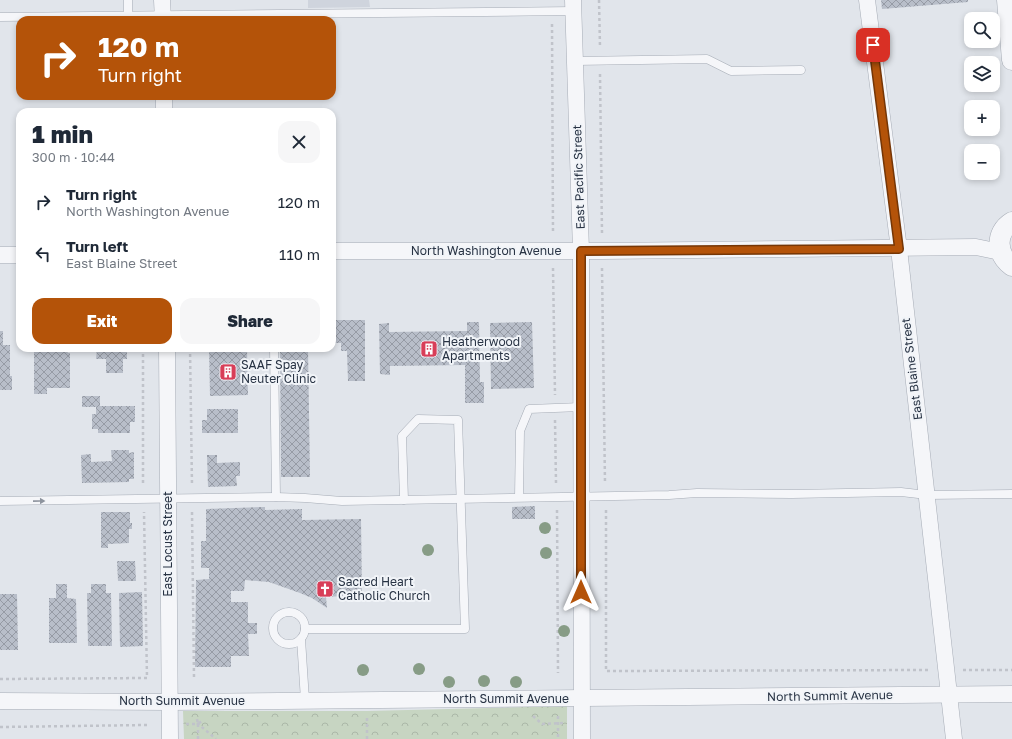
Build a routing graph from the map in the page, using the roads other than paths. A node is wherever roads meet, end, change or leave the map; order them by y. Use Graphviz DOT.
graph roads {
  1 [pos="128,0"];
  2 [pos="868,0"];
  3 [pos="1007,0"];
  4 [pos="574,6"];
  5 [pos="162,12"];
  6 [pos="0,16"];
  7 [pos="128,16"];
  8 [pos="1012,60"];
  9 [pos="575,61"];
  10 [pos="801,70"];
  11 [pos="1009,222"];
  12 [pos="976,247"];
  13 [pos="899,249"];
  14 [pos="336,251"];
  15 [pos="581,251"];
  16 [pos="0,255"];
  17 [pos="16,255"];
  18 [pos="1006,259"];
  19 [pos="167,352"];
  20 [pos="274,352"];
  21 [pos="581,407"];
  22 [pos="1012,494"];
  23 [pos="927,495"];
  24 [pos="276,497"];
  25 [pos="519,497"];
  26 [pos="581,497"];
  27 [pos="168,499"];
  28 [pos="462,499"];
  29 [pos="404,500"];
  30 [pos="0,501"];
  31 [pos="305,629"];
  32 [pos="301,639"];
  33 [pos="1012,694"];
  34 [pos="949,695"];
  35 [pos="581,698"];
  36 [pos="305,700"];
  37 [pos="0,701"];
  38 [pos="169,702"];
  39 [pos="170,739"];
  40 [pos="582,739"];
  41 [pos="954,739"];
  1 -- 7 [label="lane"];
  2 -- 13 [label="street, East Blaine Street"];
  3 -- 8 [label="street"];
  4 -- 5 [label="lane"];
  4 -- 9 [label="street, East Pacific Street"];
  5 -- 7 [label="lane"];
  6 -- 7 [label="lane"];
  9 -- 10 [label="lane"];
  9 -- 15 [label="street, East Pacific Street"];
  11 -- 12 [label="street, North Washington Avenue"];
  11 -- 18 [label="street"];
  12 -- 13 [label="street, North Washington Avenue"];
  12 -- 18 [label="street, North Washington Avenue"];
  13 -- 15 [label="street, North Washington Avenue"];
  13 -- 23 [label="street, East Blaine Street"];
  14 -- 15 [label="street, North Washington Avenue"];
  15 -- 21 [label="street, East Pacific Street"];
  16 -- 17 [label="street"];
  19 -- 27 [label="street, East Locust Street"];
  20 -- 24 [label="lane"];
  21 -- 25 [label="lane"];
  21 -- 26 [label="street, East Pacific Street"];
  22 -- 23 [label="lane"];
  23 -- 26 [label="lane"];
  23 -- 34 [label="street, East Blaine Street"];
  24 -- 27 [label="lane"];
  24 -- 29 [label="lane"];
  25 -- 26 [label="lane"];
  25 -- 28 [label="lane"];
  26 -- 35 [label="street, East Pacific Street"];
  30 -- 27 [label="lane, one-way"];
  27 -- 38 [label="street, East Locust Street"];
  28 -- 29 [label="lane"];
  28 -- 29 [label="lane"];
  28 -- 31 [label="lane"];
  31 -- 32 [label="lane"];
  31 -- 32 [label="lane"];
  32 -- 36 [label="lane"];
  33 -- 34 [label="street, North Summit Avenue"];
  34 -- 35 [label="street, North Summit Avenue"];
  34 -- 41 [label="street, East Blaine Street"];
  35 -- 36 [label="street, North Summit Avenue"];
  35 -- 40 [label="street, East Pacific Street"];
  36 -- 38 [label="street, North Summit Avenue"];
  37 -- 38 [label="street, North Summit Avenue"];
  38 -- 39 [label="street, East Locust Street"];
}
